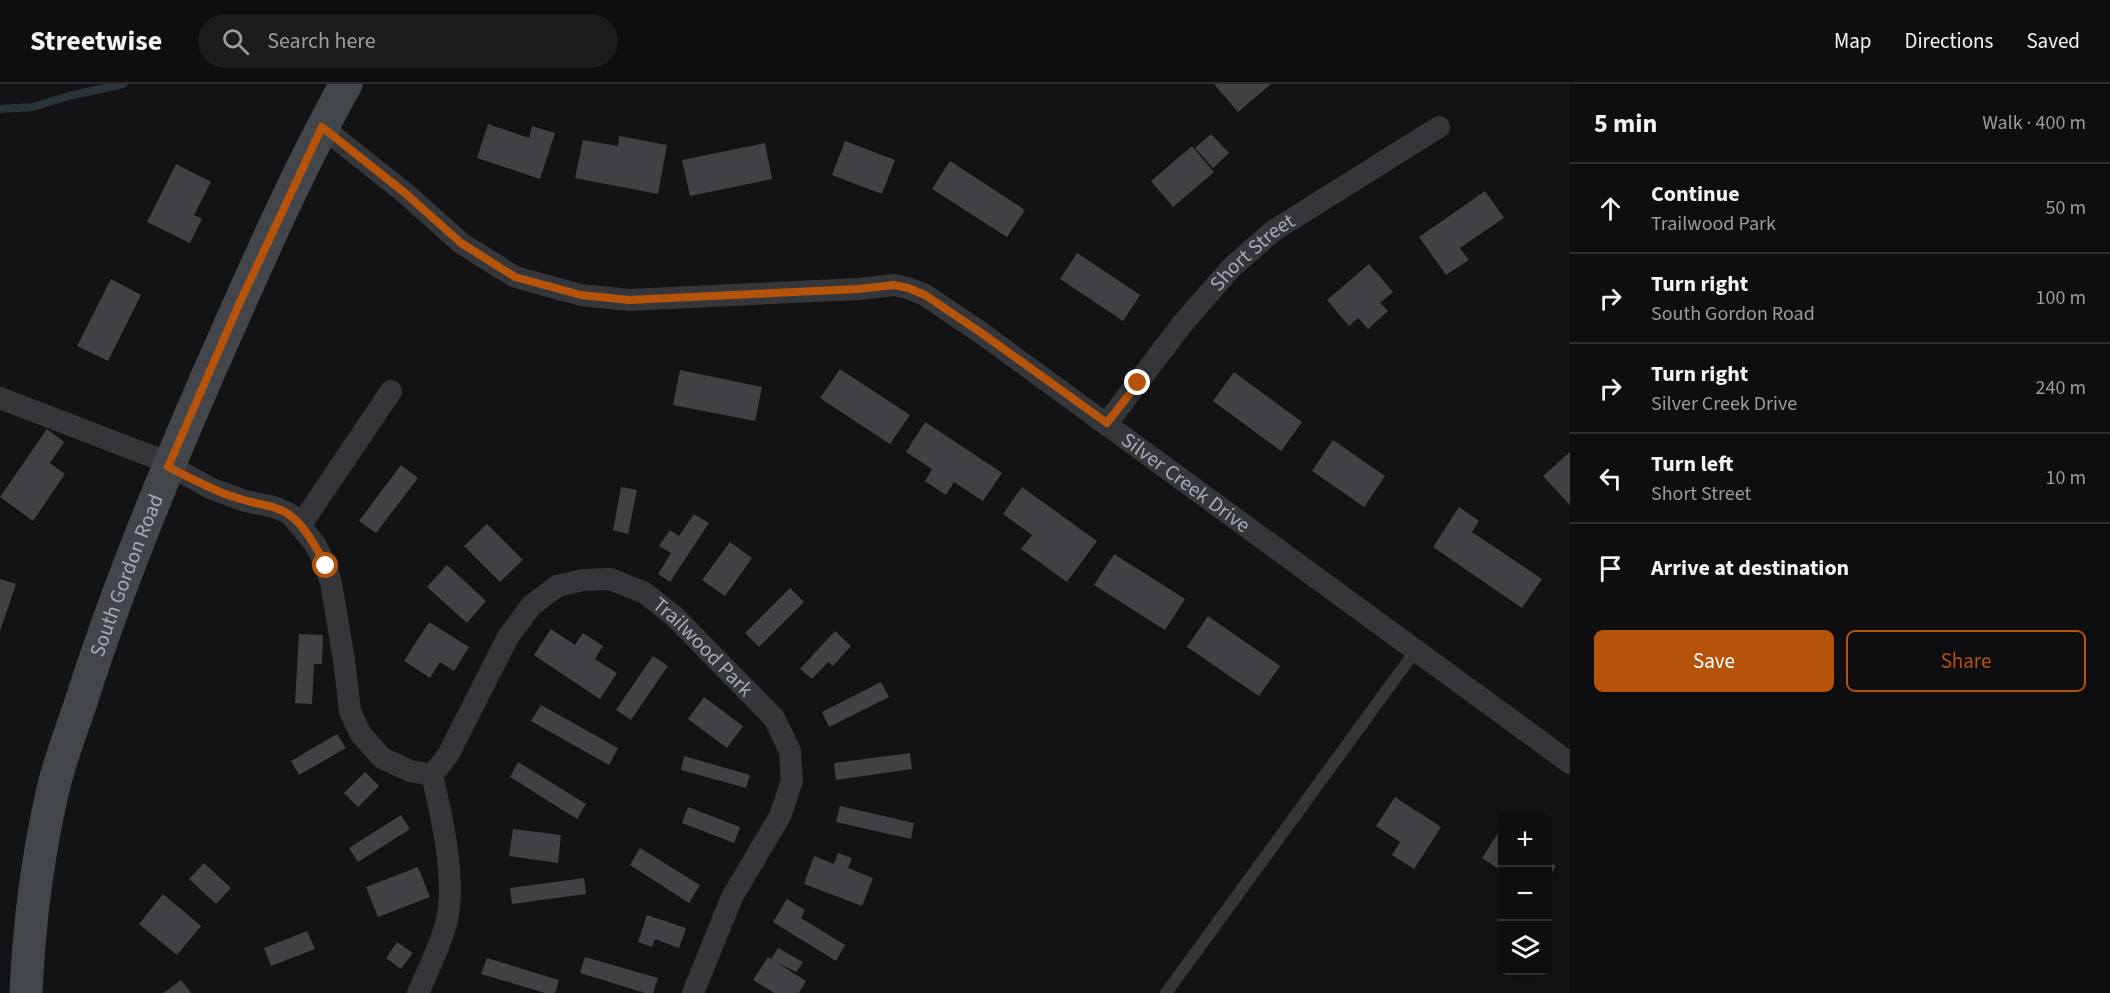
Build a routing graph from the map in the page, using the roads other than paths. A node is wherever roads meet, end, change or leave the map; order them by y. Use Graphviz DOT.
graph roads {
  1 [pos="346,84"];
  2 [pos="322,127"];
  3 [pos="1439,127"];
  4 [pos="392,391"];
  5 [pos="0,398"];
  6 [pos="1107,423"];
  7 [pos="168,467"];
  8 [pos="300,526"];
  9 [pos="1416,650"];
  10 [pos="1570,763"];
  11 [pos="432,775"];
  12 [pos="26,993"];
  13 [pos="418,993"];
  14 [pos="693,993"];
  15 [pos="1166,993"];
  1 -- 2 [label="street, South Gordon Road"];
  2 -- 6 [label="street, Silver Creek Drive"];
  2 -- 7 [label="street, South Gordon Road"];
  3 -- 6 [label="street, Short Street"];
  4 -- 8 [label="street"];
  5 -- 7 [label="street"];
  6 -- 9 [label="street, Silver Creek Drive"];
  7 -- 8 [label="street"];
  7 -- 12 [label="street, South Gordon Road"];
  8 -- 11 [label="street"];
  9 -- 10 [label="street, Silver Creek Drive"];
  9 -- 15 [label="lane"];
  11 -- 13 [label="street"];
  11 -- 14 [label="street, Trailwood Park"];
}
